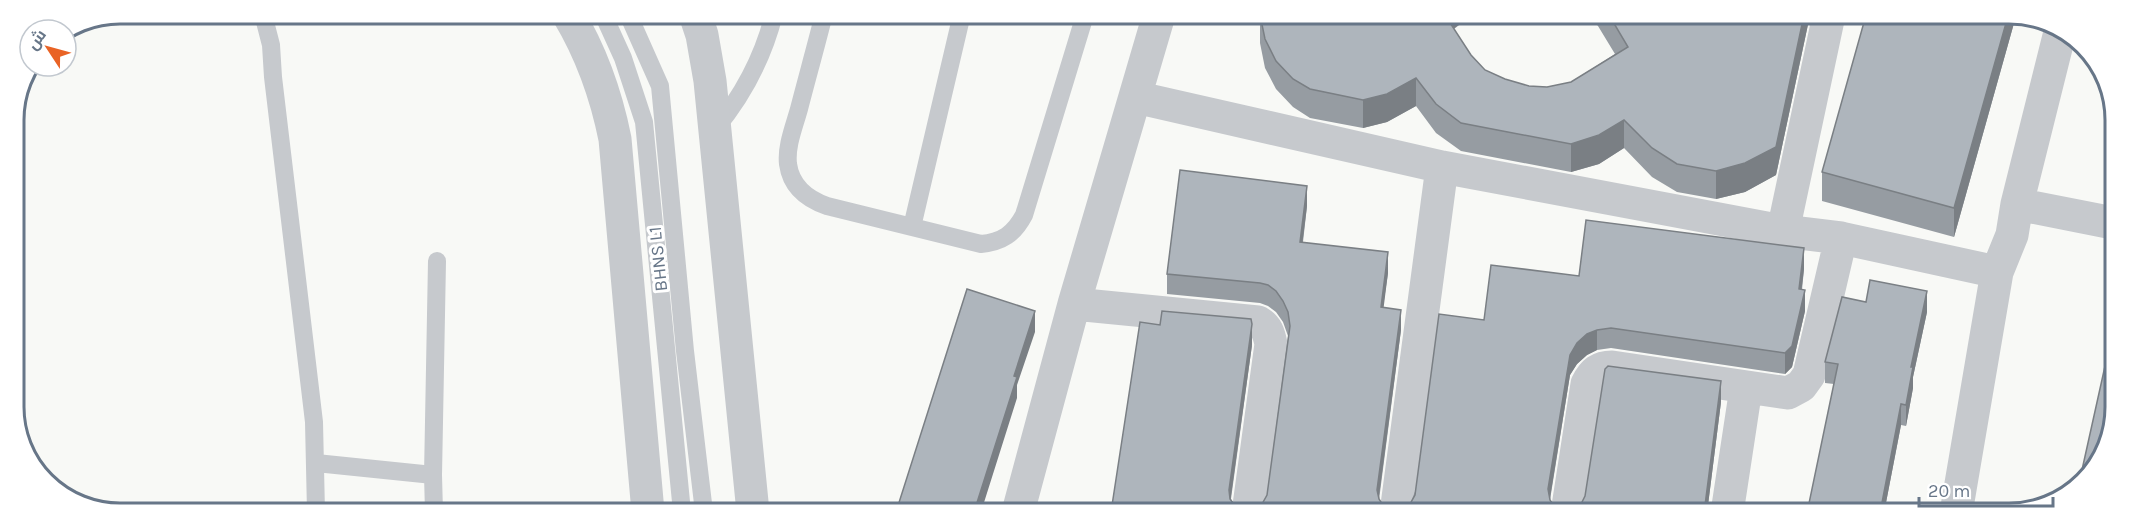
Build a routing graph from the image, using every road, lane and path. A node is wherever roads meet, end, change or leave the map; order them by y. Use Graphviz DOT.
graph roads {
  1 [pos="266,24"];
  2 [pos="574,24"];
  3 [pos="608,24"];
  4 [pos="632,24"];
  5 [pos="698,24"];
  6 [pos="772,24"];
  7 [pos="821,24"];
  8 [pos="960,24"];
  9 [pos="1082,24"];
  10 [pos="1152,24"];
  11 [pos="1827,24"];
  12 [pos="2059,38"];
  13 [pos="1135,97"];
  14 [pos="715,129"];
  15 [pos="1442,167"];
  16 [pos="2017,204"];
  17 [pos="2105,221"];
  18 [pos="912,227"];
  19 [pos="1783,231"];
  20 [pos="1841,238"];
  21 [pos="437,261"];
  22 [pos="1997,272"];
  23 [pos="1074,304"];
  24 [pos="1746,388"];
  25 [pos="316,463"];
  26 [pos="433,475"];
  27 [pos="316,503"];
  28 [pos="434,503"];
  29 [pos="647,503"];
  30 [pos="681,503"];
  31 [pos="703,503"];
  32 [pos="752,503"];
  33 [pos="1020,503"];
  34 [pos="1249,503"];
  35 [pos="1397,503"];
  36 [pos="1569,503"];
  37 [pos="1729,503"];
  38 [pos="1958,503"];
  1 -- 25 [label="lane"];
  2 -- 29 [label="street"];
  3 -- 30 [label="lane, BHNS L1"];
  4 -- 31 [label="lane, BHNS L1"];
  5 -- 14 [label="street"];
  6 -- 14 [label="lane"];
  7 -- 18 [label="lane"];
  8 -- 18 [label="lane"];
  9 -- 18 [label="lane"];
  10 -- 13 [label="street"];
  11 -- 19 [label="street"];
  12 -- 16 [label="street"];
  13 -- 15 [label="street"];
  13 -- 23 [label="street"];
  14 -- 32 [label="street"];
  15 -- 19 [label="street"];
  15 -- 35 [label="street"];
  16 -- 17 [label="street"];
  16 -- 22 [label="street"];
  19 -- 20 [label="street"];
  20 -- 22 [label="street"];
  20 -- 24 [label="street"];
  21 -- 26 [label="lane"];
  22 -- 38 [label="street"];
  23 -- 33 [label="street"];
  23 -- 34 [label="street"];
  24 -- 36 [label="street"];
  24 -- 37 [label="street"];
  25 -- 26 [label="lane"];
  25 -- 27 [label="lane"];
  26 -- 28 [label="lane"];
}
